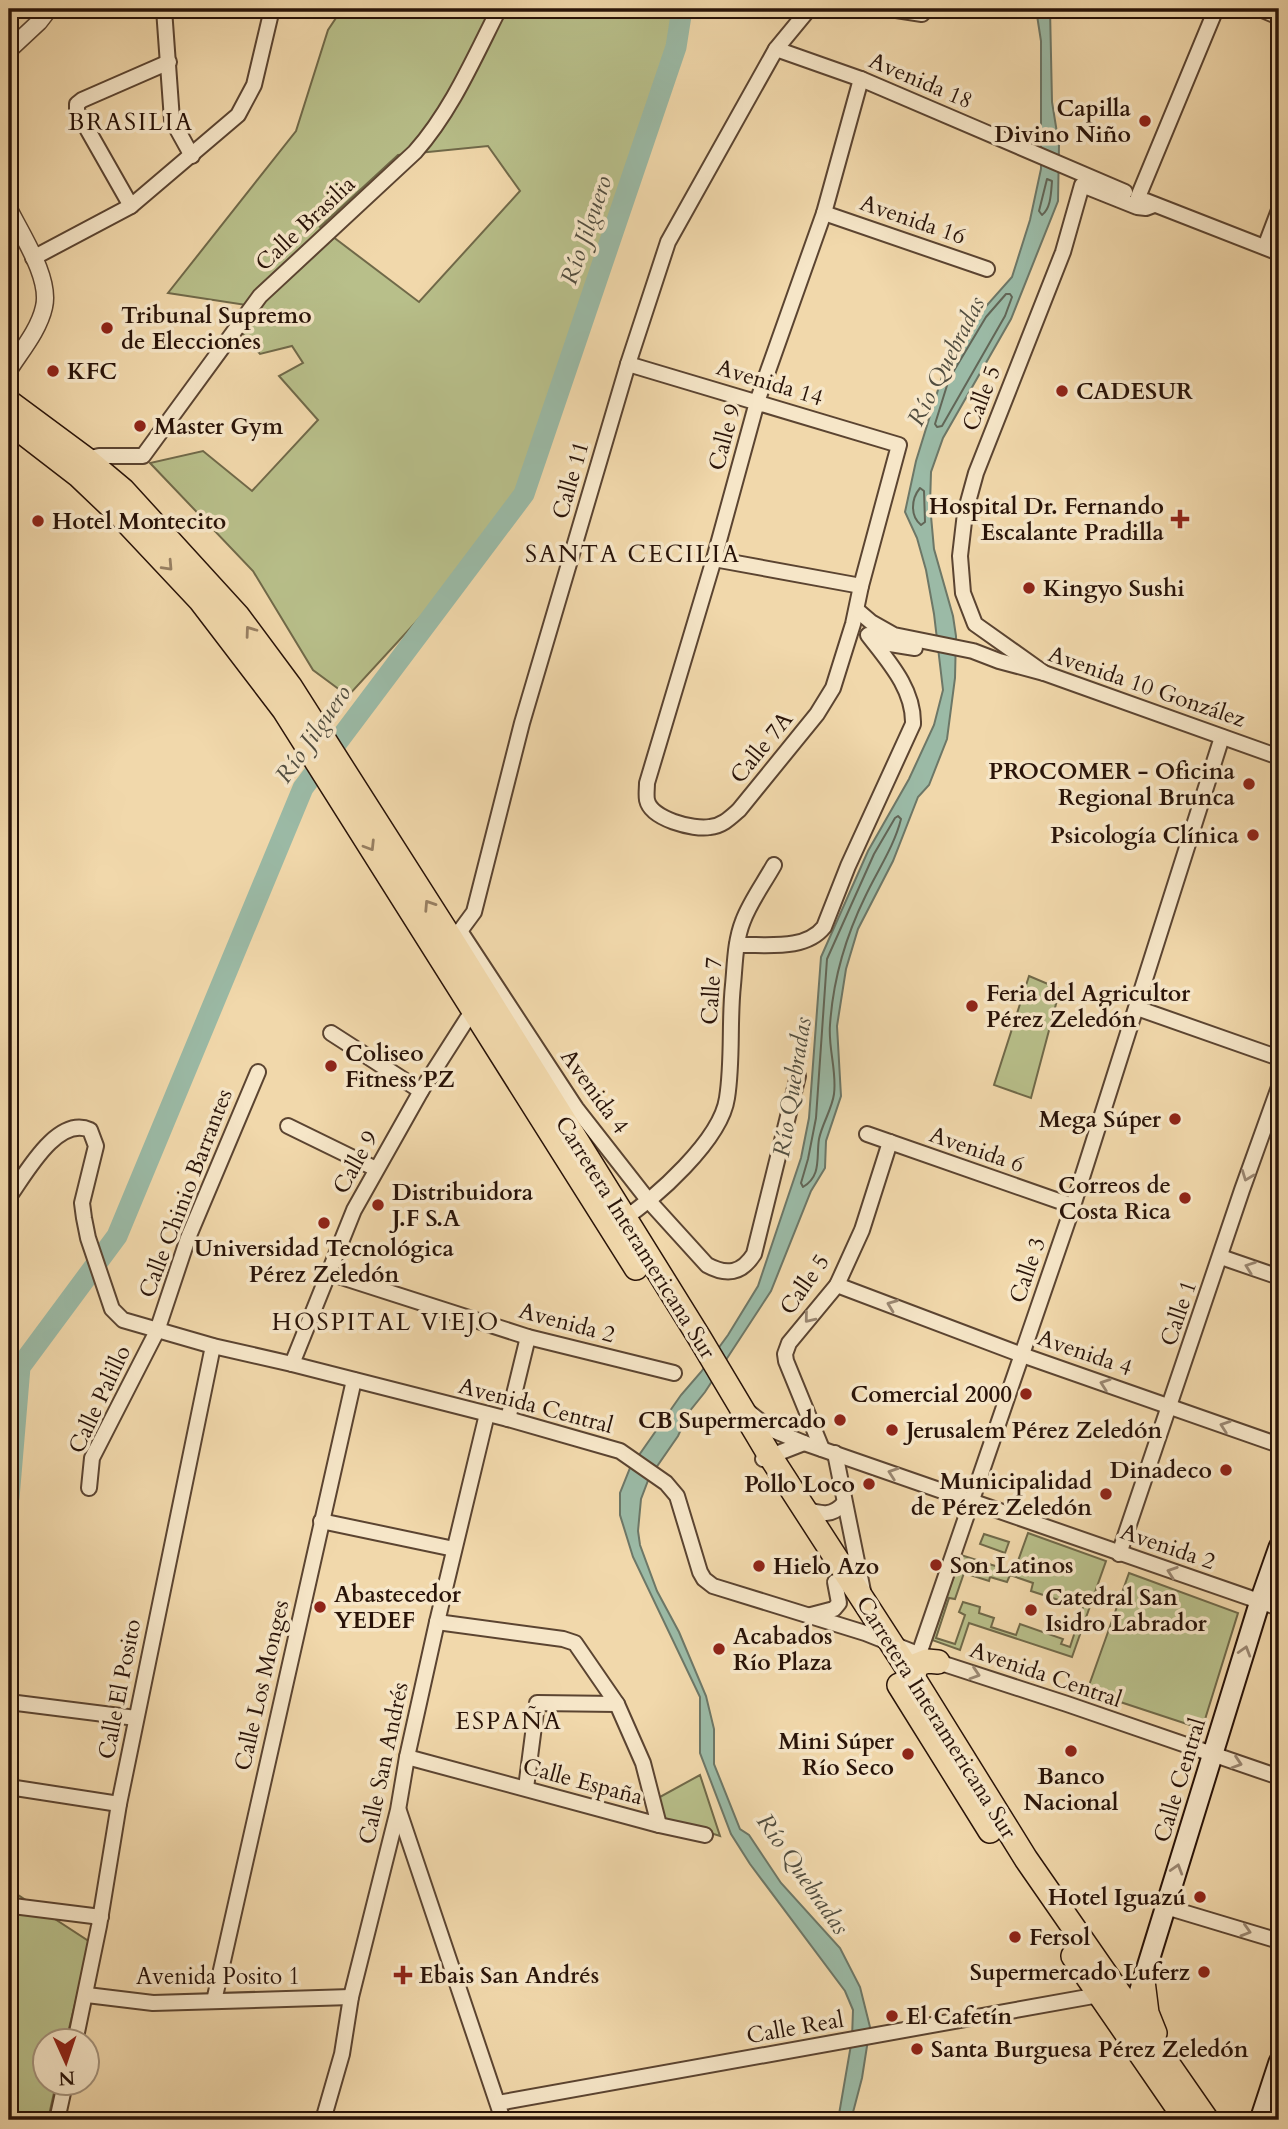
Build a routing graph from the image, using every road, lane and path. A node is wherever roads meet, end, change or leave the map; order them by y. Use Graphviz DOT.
graph roads {
  1 [pos="49,9"];
  2 [pos="164,9"];
  3 [pos="272,9"];
  4 [pos="499,9"];
  5 [pos="809,9"];
  6 [pos="890,9"];
  7 [pos="1216,9"];
  8 [pos="1260,9"];
  9 [pos="922,14"];
  10 [pos="1279,17"];
  11 [pos="776,49"];
  12 [pos="9,50"];
  13 [pos="169,62"];
  14 [pos="862,79"];
  15 [pos="192,156"];
  16 [pos="1138,197"];
  17 [pos="1154,205"];
  18 [pos="131,206"];
  19 [pos="9,209"];
  20 [pos="1279,210"];
  21 [pos="824,213"];
  22 [pos="1265,247"];
  23 [pos="1279,253"];
  24 [pos="33,258"];
  25 [pos="987,269"];
  26 [pos="628,364"];
  27 [pos="9,370"];
  28 [pos="9,402"];
  29 [pos="757,402"];
  30 [pos="13,425"];
  31 [pos="86,459"];
  32 [pos="114,483"];
  33 [pos="714,559"];
  34 [pos="861,586"];
  35 [pos="855,617"];
  36 [pos="868,635"];
  37 [pos="918,646"];
  38 [pos="1044,673"];
  39 [pos="901,678"];
  40 [pos="1222,737"];
  41 [pos="1279,757"];
  42 [pos="653,810"];
  43 [pos="774,865"];
  44 [pos="448,938"];
  45 [pos="737,945"];
  46 [pos="481,1005"];
  47 [pos="1137,1008"];
  48 [pos="331,1033"];
  49 [pos="1279,1058"];
  50 [pos="258,1072"];
  51 [pos="798,1076"];
  52 [pos="1279,1087"];
  53 [pos="421,1091"];
  54 [pos="1275,1114"];
  55 [pos="288,1126"];
  56 [pos="867,1134"];
  57 [pos="890,1142"];
  58 [pos="376,1169"];
  59 [pos="9,1197"];
  60 [pos="648,1200"];
  61 [pos="1073,1206"];
  62 [pos="617,1223"];
  63 [pos="1221,1257"];
  64 [pos="329,1273"];
  65 [pos="1279,1277"];
  66 [pos="837,1285"];
  67 [pos="157,1331"];
  68 [pos="528,1337"];
  69 [pos="213,1346"];
  70 [pos="1022,1354"];
  71 [pos="292,1364"];
  72 [pos="674,1373"];
  73 [pos="354,1380"];
  74 [pos="729,1394"];
  75 [pos="1170,1407"];
  76 [pos="487,1414"];
  77 [pos="508,1419"];
  78 [pos="804,1443"];
  79 [pos="1279,1445"];
  80 [pos="828,1451"];
  81 [pos="764,1458"];
  82 [pos="89,1488"];
  83 [pos="971,1500"];
  84 [pos="844,1503"];
  85 [pos="805,1509"];
  86 [pos="321,1521"];
  87 [pos="1279,1547"];
  88 [pos="454,1549"];
  89 [pos="1119,1553"];
  90 [pos="835,1582"];
  91 [pos="1260,1601"];
  92 [pos="866,1606"];
  93 [pos="1279,1608"];
  94 [pos="806,1616"];
  95 [pos="437,1622"];
  96 [pos="865,1633"];
  97 [pos="888,1642"];
  98 [pos="929,1658"];
  99 [pos="913,1677"];
  100 [pos="9,1702"];
  101 [pos="618,1704"];
  102 [pos="136,1718"];
  103 [pos="1212,1755"];
  104 [pos="407,1757"];
  105 [pos="1279,1777"];
  106 [pos="9,1787"];
  107 [pos="526,1788"];
  108 [pos="119,1804"];
  109 [pos="398,1810"];
  110 [pos="659,1825"];
  111 [pos="705,1835"];
  112 [pos="13,1906"];
  113 [pos="1166,1907"];
  114 [pos="101,1917"];
  115 [pos="1279,1941"];
  116 [pos="1143,1981"];
  117 [pos="86,1995"];
  118 [pos="1099,1995"];
  119 [pos="351,1997"];
  120 [pos="214,2001"];
  121 [pos="1122,2014"];
  122 [pos="78,2028"];
  123 [pos="1163,2056"];
  124 [pos="1279,2062"];
  125 [pos="62,2098"];
  126 [pos="498,2103"];
  127 [pos="1268,2112"];
  128 [pos="57,2120"];
  129 [pos="323,2120"];
  130 [pos="503,2120"];
  131 [pos="1186,2120"];
  132 [pos="1207,2120"];
  1 -- 12 [label="street"];
  2 -- 13 [label="street"];
  3 -- 15 [label="street"];
  4 -- 31 [label="street, Calle Brasilia"];
  5 -- 11 [label="street, Calle 11"];
  6 -- 9 [label="street"];
  7 -- 16 [label="street"];
  8 -- 10 [label="street"];
  11 -- 14 [label="street, Avenida 18"];
  11 -- 26 [label="street, Calle 11"];
  13 -- 15 [label="street"];
  13 -- 18 [label="street"];
  14 -- 16 [label="street, Avenida 18"];
  14 -- 21 [label="street, Calle 9"];
  15 -- 18 [label="street"];
  16 -- 17 [label="street, Avenida 18"];
  17 -- 22 [label="street, Avenida 18"];
  17 -- 38 [label="street, Calle 5"];
  18 -- 24 [label="street"];
  19 -- 24 [label="street"];
  20 -- 22 [label="street"];
  21 -- 25 [label="street, Avenida 16"];
  21 -- 29 [label="street, Calle 9"];
  22 -- 23 [label="street, Avenida 18"];
  24 -- 27 [label="street"];
  26 -- 29 [label="street, Avenida 14"];
  26 -- 44 [label="street, Calle 11"];
  28 -- 31 [label="highway, Carretera Interamericana Sur"];
  29 -- 33 [label="street, Calle 9"];
  29 -- 34 [label="street, Avenida 14"];
  30 -- 32 [label="highway"];
  30 -- 44 [label="highway, Carretera Interamericana Sur, one-way"];
  31 -- 32 [label="highway, Carretera Interamericana Sur"];
  44 -- 32 [label="highway, Carretera Interamericana Sur, one-way"];
  33 -- 34 [label="street"];
  33 -- 42 [label="street, Calle 9"];
  34 -- 35 [label="street"];
  35 -- 36 [label="street, Avenida 10 González"];
  35 -- 37 [label="street, Avenida 10 González"];
  35 -- 42 [label="street, Calle 7A"];
  36 -- 37 [label="street, Avenida 10 González"];
  36 -- 39 [label="street, Calle 7"];
  37 -- 38 [label="street, Avenida 10 González"];
  37 -- 39 [label="street"];
  38 -- 40 [label="street, Avenida 10 González"];
  39 -- 45 [label="street, Calle 7"];
  40 -- 41 [label="street, Avenida 10 González"];
  40 -- 47 [label="street, Calle 3"];
  43 -- 45 [label="street"];
  44 -- 46 [label="highway, Carretera Interamericana Sur"];
  44 -- 60 [label="street, Avenida 4"];
  45 -- 60 [label="street, Calle 7"];
  46 -- 53 [label="street, Calle 9"];
  46 -- 62 [label="highway, Carretera Interamericana Sur"];
  47 -- 49 [label="street"];
  47 -- 61 [label="street, Calle 3"];
  48 -- 53 [label="street"];
  50 -- 67 [label="street, Calle Chinio Barrantes"];
  51 -- 60 [label="street, Avenida 4"];
  52 -- 54 [label="street, Calle 1"];
  53 -- 58 [label="street, Calle 9"];
  54 -- 63 [label="street, Calle 1, one-way"];
  55 -- 58 [label="street"];
  56 -- 57 [label="street, Avenida 6"];
  57 -- 61 [label="street, Avenida 6"];
  57 -- 66 [label="street, Calle 5"];
  58 -- 64 [label="street, Calle 9"];
  59 -- 67 [label="street, Avenida Central"];
  60 -- 62 [label="street, Calle 7"];
  61 -- 70 [label="street, Calle 3"];
  62 -- 74 [label="highway, Carretera Interamericana Sur"];
  65 -- 63 [label="street, one-way"];
  63 -- 75 [label="street, Calle 1"];
  64 -- 68 [label="street, Avenida 2"];
  64 -- 71 [label="street, Calle 9"];
  70 -- 66 [label="street, Avenida 4, one-way"];
  66 -- 80 [label="street, Calle 5, one-way"];
  67 -- 69 [label="street, Avenida Central"];
  67 -- 82 [label="street, Calle Palillo"];
  68 -- 72 [label="street, Avenida 2"];
  68 -- 77 [label="street"];
  69 -- 71 [label="street, Avenida Central"];
  69 -- 102 [label="street, Calle El Posito"];
  75 -- 70 [label="street, Avenida 4, one-way"];
  70 -- 83 [label="street, Calle 3"];
  71 -- 73 [label="street, Avenida Central"];
  73 -- 76 [label="street, Avenida Central"];
  73 -- 86 [label="street, Calle Los Monges"];
  74 -- 78 [label="street, Avenida 2"];
  74 -- 81 [label="highway, Carretera Interamericana Sur"];
  79 -- 75 [label="street, Avenida 4, one-way"];
  75 -- 89 [label="street, Calle 1"];
  76 -- 77 [label="street, Avenida Central"];
  76 -- 88 [label="street, Calle San Andrés"];
  77 -- 94 [label="street, Avenida Central"];
  78 -- 80 [label="street, Avenida 2"];
  78 -- 81 [label="street"];
  83 -- 80 [label="street, Avenida 2, one-way"];
  80 -- 84 [label="street, Calle 5"];
  81 -- 85 [label="highway, Carretera Interamericana Sur"];
  81 -- 90 [label="highway, Carretera Interamericana Sur"];
  83 -- 89 [label="street, Avenida 2"];
  83 -- 98 [label="street, Calle 3"];
  84 -- 85 [label="street"];
  84 -- 92 [label="street, Calle 5"];
  85 -- 92 [label="highway, Carretera Interamericana Sur"];
  86 -- 88 [label="street"];
  86 -- 120 [label="street, Calle Los Monges"];
  87 -- 91 [label="main road, Calle Central"];
  88 -- 95 [label="street, Calle San Andrés"];
  91 -- 89 [label="street, Avenida 2, one-way"];
  90 -- 94 [label="street"];
  90 -- 96 [label="highway, Carretera Interamericana Sur"];
  91 -- 93 [label="street, Avenida 2"];
  103 -- 91 [label="main road, Calle Central, one-way"];
  92 -- 97 [label="highway, Carretera Interamericana Sur"];
  94 -- 96 [label="street, Avenida Central"];
  95 -- 101 [label="street, Calle España"];
  95 -- 104 [label="street, Calle San Andrés"];
  96 -- 97 [label="street, Avenida Central"];
  96 -- 118 [label="highway, Carretera Interamericana Sur"];
  97 -- 98 [label="street, Avenida Central"];
  97 -- 99 [label="highway, Carretera Interamericana Sur"];
  98 -- 99 [label="highway"];
  98 -- 103 [label="street, Avenida Central, one-way"];
  99 -- 121 [label="highway, Carretera Interamericana Sur"];
  100 -- 102 [label="street"];
  101 -- 107 [label="street"];
  101 -- 110 [label="street, Calle España"];
  102 -- 108 [label="street, Calle El Posito"];
  103 -- 105 [label="street, Avenida Central, one-way"];
  113 -- 103 [label="main road, Calle Central, one-way"];
  104 -- 107 [label="street, Calle España"];
  104 -- 109 [label="street, Calle San Andrés"];
  106 -- 108 [label="street"];
  107 -- 110 [label="street, Calle España"];
  108 -- 114 [label="street, Calle El Posito"];
  109 -- 119 [label="street, Calle San Andrés"];
  109 -- 126 [label="street"];
  110 -- 111 [label="street"];
  112 -- 114 [label="street"];
  113 -- 115 [label="street, one-way"];
  113 -- 116 [label="main road, Calle Central"];
  114 -- 117 [label="street, Calle El Posito"];
  116 -- 121 [label="main road, Calle Central"];
  116 -- 123 [label="highway"];
  117 -- 120 [label="street, Avenida Posito 1"];
  117 -- 122 [label="street, Calle El Posito"];
  118 -- 121 [label="highway, Carretera Interamericana Sur"];
  118 -- 126 [label="street, Calle Real"];
  119 -- 120 [label="street, Avenida Posito 1"];
  119 -- 129 [label="street, Calle San Andrés"];
  121 -- 123 [label="highway, Carretera Interamericana Sur"];
  121 -- 131 [label="highway, Carretera Interamericana Sur"];
  123 -- 132 [label="highway, Carretera Interamericana Sur"];
  124 -- 127 [label="main road"];
  125 -- 128 [label="street"];
  126 -- 130 [label="street"];
}
